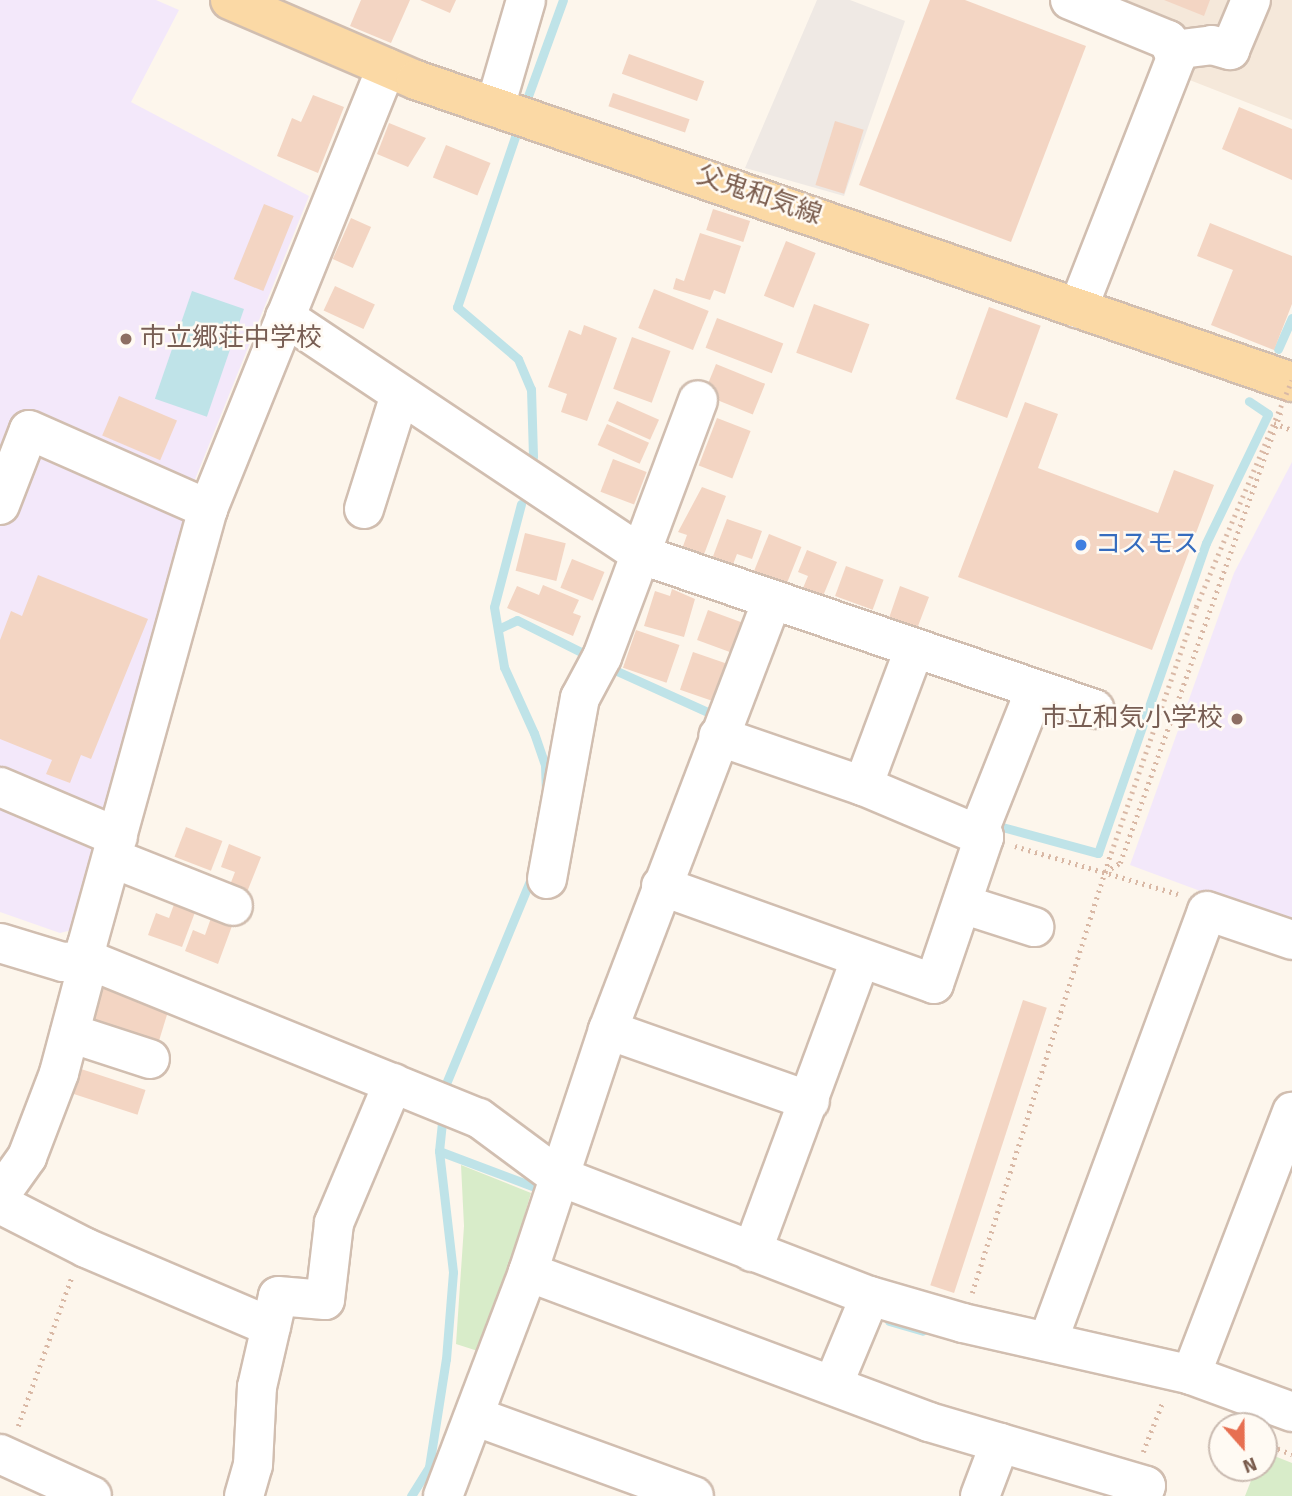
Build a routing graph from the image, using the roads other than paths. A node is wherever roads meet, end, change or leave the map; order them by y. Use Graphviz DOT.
graph roads {
  1 [pos="230,0"];
  2 [pos="526,0"];
  3 [pos="1251,0"];
  4 [pos="1089,4"];
  5 [pos="1173,50"];
  6 [pos="386,68"];
  7 [pos="495,107"];
  8 [pos="1078,308"];
  9 [pos="285,317"];
  10 [pos="1290,388"];
  11 [pos="400,395"];
  12 [pos="698,400"];
  13 [pos="0,505"];
  14 [pos="208,509"];
  15 [pos="364,509"];
  16 [pos="642,555"];
  17 [pos="772,600"];
  18 [pos="913,652"];
  19 [pos="1035,690"];
  20 [pos="1094,709"];
  21 [pos="718,736"];
  22 [pos="866,778"];
  23 [pos="0,787"];
  24 [pos="984,826"];
  25 [pos="115,848"];
  26 [pos="547,879"];
  27 [pos="661,886"];
  28 [pos="962,904"];
  29 [pos="233,906"];
  30 [pos="1034,927"];
  31 [pos="1292,940"];
  32 [pos="0,943"];
  33 [pos="89,960"];
  34 [pos="860,960"];
  35 [pos="608,1030"];
  36 [pos="69,1033"];
  37 [pos="150,1059"];
  38 [pos="393,1083"];
  39 [pos="810,1101"];
  40 [pos="1292,1112"];
  41 [pos="556,1175"];
  42 [pos="0,1195"];
  43 [pos="0,1204"];
  44 [pos="752,1251"];
  45 [pos="528,1272"];
  46 [pos="866,1306"];
  47 [pos="271,1328"];
  48 [pos="1048,1341"];
  49 [pos="1191,1375"];
  50 [pos="833,1385"];
  51 [pos="1292,1412"];
  52 [pos="474,1416"];
  53 [pos="1000,1443"];
  54 [pos="4,1455"];
  55 [pos="1137,1489"];
  56 [pos="92,1496"];
  57 [pos="244,1496"];
  58 [pos="443,1496"];
  59 [pos="694,1496"];
  60 [pos="980,1496"];
  1 -- 6 [label="main road, 父鬼和気線"];
  2 -- 7 [label="street"];
  3 -- 5 [label="street"];
  4 -- 5 [label="street"];
  5 -- 8 [label="street"];
  6 -- 7 [label="main road, 父鬼和気線"];
  6 -- 9 [label="street"];
  7 -- 8 [label="main road, 父鬼和気線"];
  8 -- 10 [label="main road, 父鬼和気線"];
  9 -- 11 [label="street"];
  9 -- 14 [label="street"];
  11 -- 15 [label="street"];
  11 -- 16 [label="street"];
  12 -- 16 [label="street"];
  13 -- 14 [label="street"];
  14 -- 25 [label="street"];
  16 -- 17 [label="street"];
  16 -- 26 [label="street"];
  17 -- 18 [label="street"];
  17 -- 21 [label="street"];
  18 -- 19 [label="street"];
  18 -- 22 [label="street"];
  19 -- 20 [label="street"];
  19 -- 24 [label="street"];
  21 -- 22 [label="street"];
  21 -- 27 [label="street"];
  22 -- 24 [label="street"];
  23 -- 25 [label="street"];
  24 -- 28 [label="street"];
  25 -- 29 [label="street"];
  25 -- 33 [label="street"];
  27 -- 34 [label="street"];
  27 -- 35 [label="street"];
  28 -- 30 [label="street"];
  28 -- 34 [label="street"];
  31 -- 48 [label="street"];
  32 -- 33 [label="street"];
  33 -- 36 [label="street"];
  33 -- 38 [label="street"];
  34 -- 39 [label="street"];
  35 -- 39 [label="street"];
  35 -- 41 [label="street"];
  36 -- 37 [label="street"];
  36 -- 42 [label="street"];
  38 -- 41 [label="street"];
  38 -- 47 [label="street"];
  39 -- 44 [label="street"];
  40 -- 49 [label="street"];
  41 -- 44 [label="street"];
  41 -- 45 [label="street"];
  43 -- 47 [label="street"];
  44 -- 46 [label="street"];
  45 -- 50 [label="street"];
  45 -- 52 [label="street"];
  46 -- 48 [label="street"];
  46 -- 50 [label="street"];
  47 -- 57 [label="street"];
  48 -- 49 [label="street"];
  49 -- 51 [label="street"];
  50 -- 53 [label="street"];
  52 -- 58 [label="street"];
  52 -- 59 [label="street"];
  53 -- 55 [label="street"];
  53 -- 60 [label="street"];
  54 -- 56 [label="street"];
}
